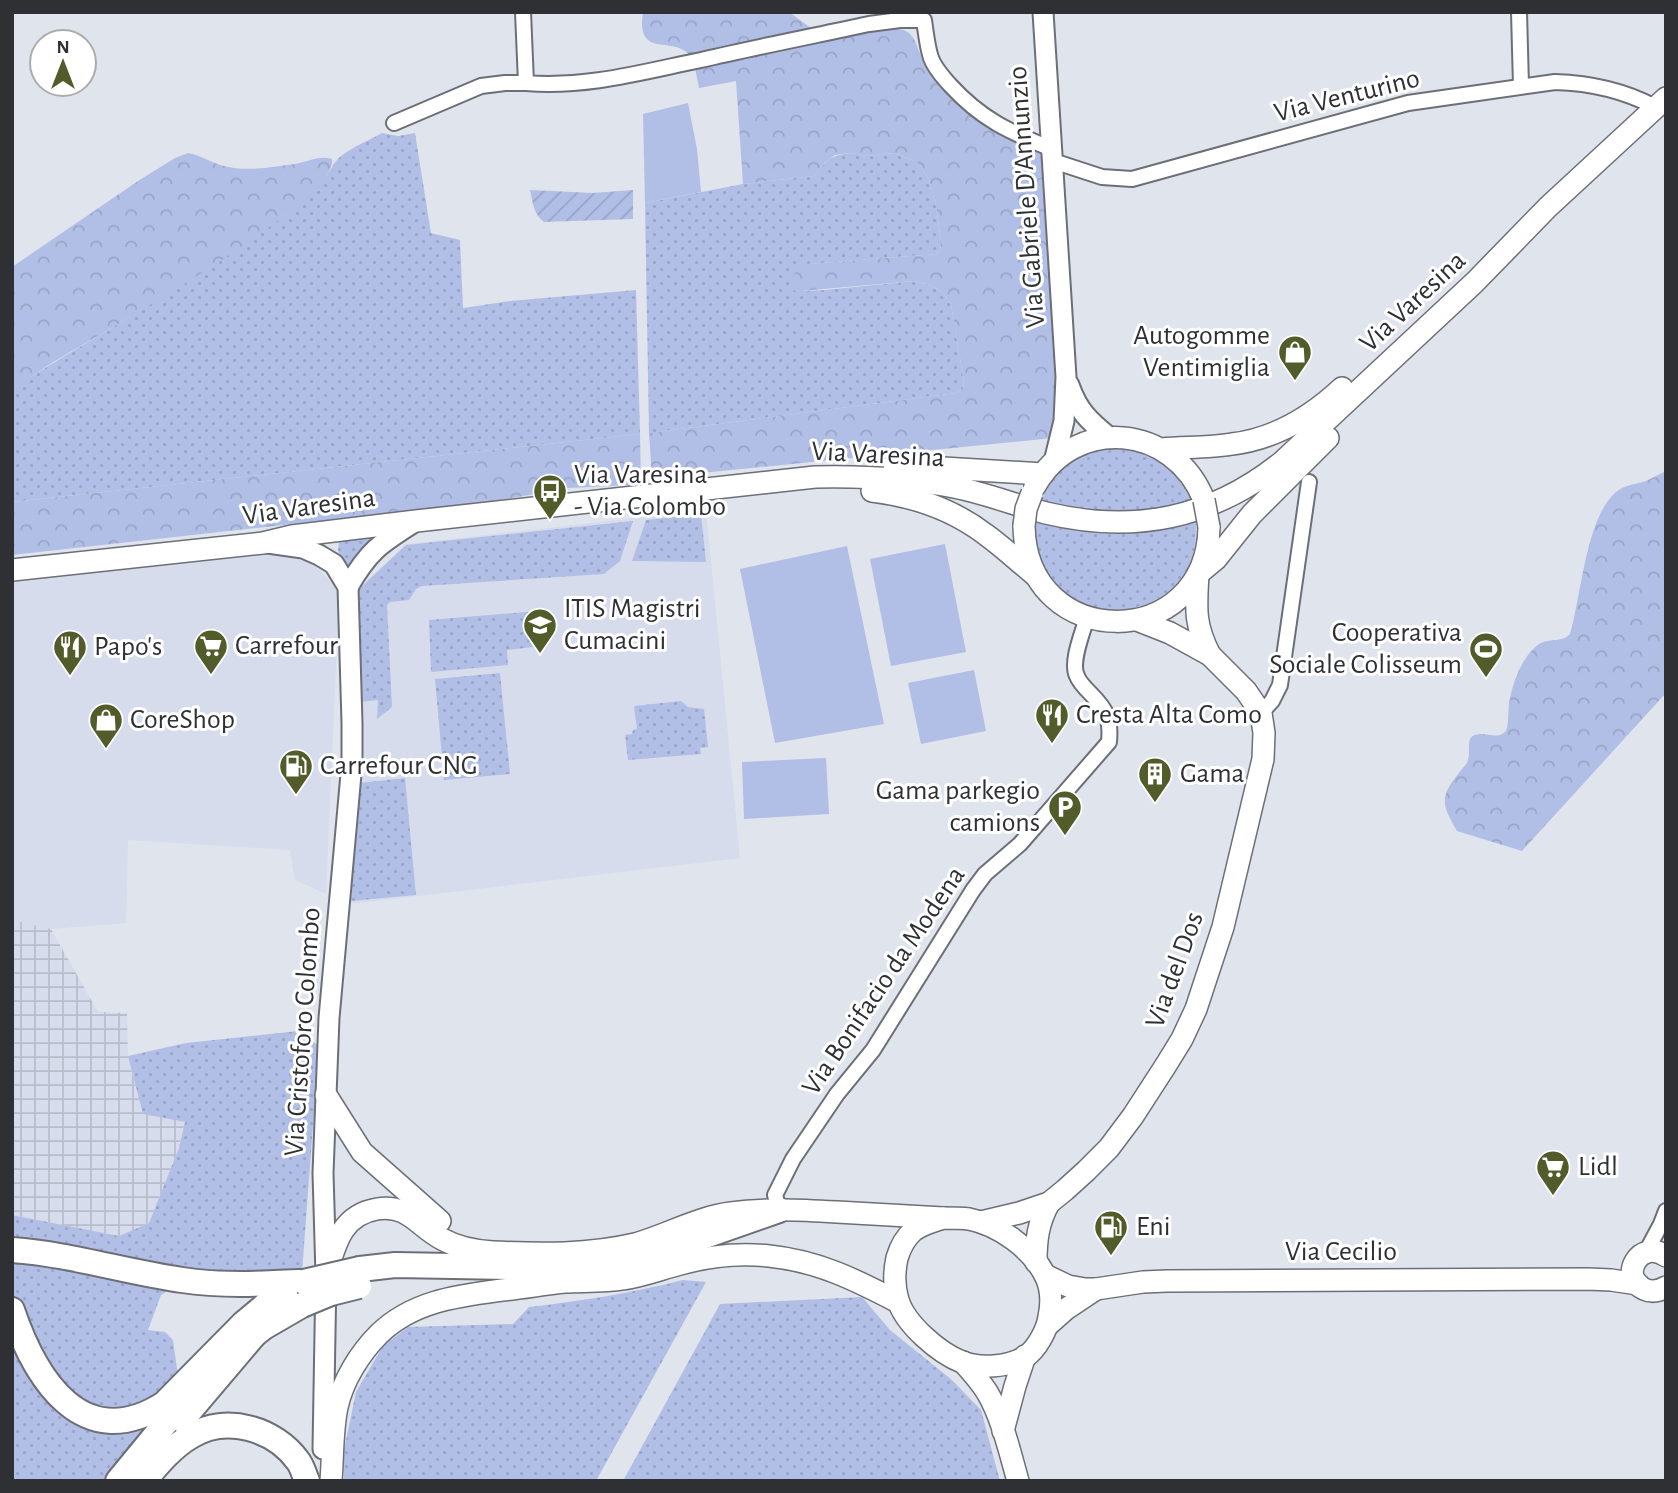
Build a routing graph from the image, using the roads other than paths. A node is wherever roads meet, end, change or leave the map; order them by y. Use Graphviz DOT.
graph roads {
  1 [pos="523,12"];
  2 [pos="1043,12"];
  3 [pos="1518,12"];
  4 [pos="526,83"];
  5 [pos="1521,86"];
  6 [pos="1660,103"];
  7 [pos="394,123"];
  8 [pos="1053,155"];
  9 [pos="1530,227"];
  10 [pos="1066,377"];
  11 [pos="1110,438"];
  12 [pos="1162,449"];
  13 [pos="1048,468"];
  14 [pos="1309,482"];
  15 [pos="654,494"];
  16 [pos="416,522"];
  17 [pos="339,531"];
  18 [pos="263,543"];
  19 [pos="334,564"];
  20 [pos="12,570"];
  21 [pos="1198,574"];
  22 [pos="1037,576"];
  23 [pos="348,587"];
  24 [pos="1087,617"];
  25 [pos="1137,620"];
  26 [pos="1210,655"];
  27 [pos="1261,713"];
  28 [pos="326,1095"];
  29 [pos="1049,1203"];
  30 [pos="779,1210"];
  31 [pos="1664,1217"];
  32 [pos="943,1219"];
  33 [pos="981,1223"];
  34 [pos="12,1251"];
  35 [pos="489,1251"];
  36 [pos="1653,1256"];
  37 [pos="1041,1269"];
  38 [pos="359,1277"];
  39 [pos="1588,1279"];
  40 [pos="565,1282"];
  41 [pos="1637,1284"];
  42 [pos="311,1287"];
  43 [pos="1666,1287"];
  44 [pos="1096,1289"];
  45 [pos="898,1302"];
  46 [pos="12,1310"];
  47 [pos="1048,1325"];
  48 [pos="254,1335"];
  49 [pos="1025,1356"];
  50 [pos="963,1362"];
  51 [pos="1003,1431"];
  52 [pos="118,1481"];
  53 [pos="136,1481"];
  54 [pos="144,1481"];
  55 [pos="307,1481"];
  56 [pos="323,1481"];
  57 [pos="331,1481"];
  58 [pos="1018,1481"];
  1 -- 4 [label="street"];
  2 -- 8 [label="street, Via Gabriele D'Annunzio"];
  3 -- 5 [label="street"];
  4 -- 7 [label="street"];
  4 -- 8 [label="street, Via Venturino"];
  5 -- 6 [label="street, Via Venturino"];
  5 -- 8 [label="street, Via Venturino"];
  6 -- 9 [label="main road, Via Varesina"];
  8 -- 10 [label="street, Via Gabriele D'Annunzio"];
  9 -- 12 [label="main road"];
  9 -- 15 [label="main road, Via Varesina"];
  9 -- 21 [label="main road"];
  10 -- 11 [label="street, Via Gabriele D'Annunzio"];
  10 -- 13 [label="street, Via Gabriele D'Annunzio"];
  11 -- 12 [label="main road"];
  11 -- 13 [label="main road"];
  12 -- 21 [label="main road, bridge"];
  13 -- 15 [label="main road"];
  13 -- 22 [label="main road, bridge"];
  14 -- 27 [label="street"];
  15 -- 16 [label="main road, Via Varesina"];
  15 -- 22 [label="main road"];
  16 -- 17 [label="main road, Via Varesina"];
  16 -- 23 [label="street"];
  17 -- 18 [label="main road, Via Varesina"];
  17 -- 19 [label="street"];
  18 -- 19 [label="street"];
  18 -- 20 [label="main road, Via Varesina"];
  19 -- 23 [label="street"];
  21 -- 25 [label="main road"];
  21 -- 26 [label="main road"];
  22 -- 24 [label="main road"];
  23 -- 28 [label="street, Via Cristoforo Colombo"];
  24 -- 25 [label="main road"];
  24 -- 30 [label="street, Via Bonifacio da Modena"];
  25 -- 26 [label="main road"];
  26 -- 27 [label="main road"];
  27 -- 29 [label="main road, Via del Dos"];
  28 -- 35 [label="main road"];
  28 -- 42 [label="street, Via Cristoforo Colombo"];
  29 -- 33 [label="main road, Via del Dos"];
  29 -- 37 [label="main road, Via del Dos"];
  30 -- 32 [label="main road"];
  30 -- 35 [label="main road"];
  30 -- 38 [label="highway"];
  31 -- 36 [label="street"];
  32 -- 33 [label="main road, Via Cecilio"];
  32 -- 45 [label="main road, Via Cecilio"];
  33 -- 37 [label="main road, Via Cecilio"];
  34 -- 42 [label="highway"];
  35 -- 42 [label="main road"];
  36 -- 39 [label="main road, Via Cecilio"];
  36 -- 41 [label="main road"];
  37 -- 44 [label="main road, Via Cecilio"];
  37 -- 47 [label="main road"];
  38 -- 40 [label="highway"];
  38 -- 42 [label="highway, bridge"];
  39 -- 41 [label="main road, Via Cecilio"];
  39 -- 44 [label="main road, Via Cecilio"];
  40 -- 45 [label="main road"];
  40 -- 57 [label="main road"];
  41 -- 43 [label="main road, Via Cecilio"];
  42 -- 46 [label="highway"];
  42 -- 48 [label="highway"];
  42 -- 56 [label="street, Via Cristoforo Colombo"];
  44 -- 47 [label="main road, Via Cecilio"];
  45 -- 50 [label="main road"];
  47 -- 49 [label="main road, Via Cecilio"];
  48 -- 52 [label="highway"];
  48 -- 53 [label="highway"];
  49 -- 50 [label="main road"];
  49 -- 51 [label="main road, Via Cecilio"];
  50 -- 51 [label="main road"];
  51 -- 58 [label="main road"];
  54 -- 55 [label="highway"];
}
